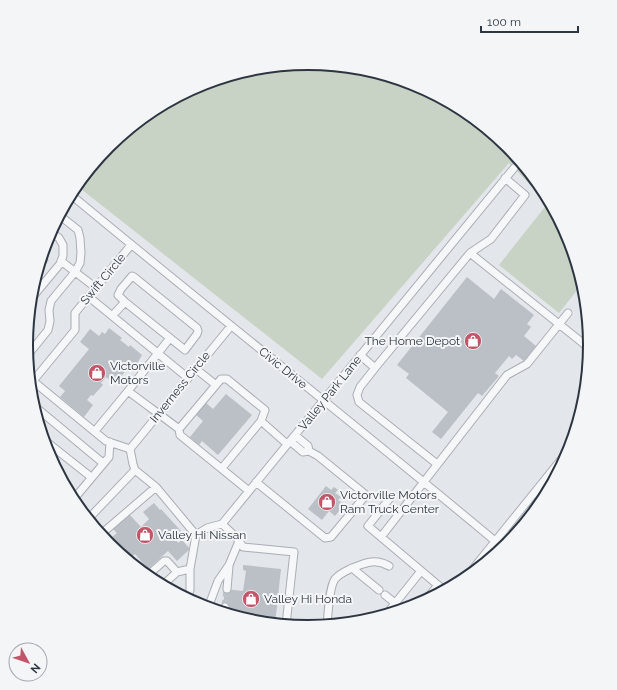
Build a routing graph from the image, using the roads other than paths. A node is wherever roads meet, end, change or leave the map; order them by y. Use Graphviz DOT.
graph roads {
  1 [pos="514,168"];
  2 [pos="505,178"];
  3 [pos="75,198"];
  4 [pos="64,219"];
  5 [pos="56,235"];
  6 [pos="131,245"];
  7 [pos="470,253"];
  8 [pos="61,261"];
  9 [pos="75,272"];
  10 [pos="96,288"];
  11 [pos="38,290"];
  12 [pos="89,296"];
  13 [pos="125,302"];
  14 [pos="568,313"];
  15 [pos="112,316"];
  16 [pos="559,324"];
  17 [pos="231,326"];
  18 [pos="170,338"];
  19 [pos="584,344"];
  20 [pos="33,348"];
  21 [pos="158,354"];
  22 [pos="360,355"];
  23 [pos="375,368"];
  24 [pos="196,369"];
  25 [pos="35,378"];
  26 [pos="188,378"];
  27 [pos="216,385"];
  28 [pos="36,387"];
  29 [pos="128,391"];
  30 [pos="323,400"];
  31 [pos="41,412"];
  32 [pos="159,414"];
  33 [pos="261,421"];
  34 [pos="179,429"];
  35 [pos="95,431"];
  36 [pos="295,435"];
  37 [pos="110,442"];
  38 [pos="288,443"];
  39 [pos="53,447"];
  40 [pos="130,449"];
  41 [pos="309,451"];
  42 [pos="103,463"];
  43 [pos="437,464"];
  44 [pos="557,465"];
  45 [pos="222,468"];
  46 [pos="135,470"];
  47 [pos="91,477"];
  48 [pos="256,482"];
  49 [pos="424,482"];
  50 [pos="156,487"];
  51 [pos="249,491"];
  52 [pos="77,494"];
  53 [pos="390,498"];
  54 [pos="92,515"];
  55 [pos="222,524"];
  56 [pos="105,531"];
  57 [pos="196,535"];
  58 [pos="381,537"];
  59 [pos="239,542"];
  60 [pos="495,542"];
  61 [pos="500,543"];
  62 [pos="497,546"];
  63 [pos="480,561"];
  64 [pos="229,565"];
  65 [pos="388,566"];
  66 [pos="352,568"];
  67 [pos="190,569"];
  68 [pos="421,571"];
  69 [pos="152,572"];
  70 [pos="177,572"];
  71 [pos="167,581"];
  72 [pos="438,585"];
  73 [pos="227,590"];
  74 [pos="434,590"];
  75 [pos="189,593"];
  76 [pos="210,603"];
  77 [pos="396,603"];
  78 [pos="392,607"];
  79 [pos="287,620"];
  80 [pos="328,620"];
  1 -- 2 [label="street, Valley Park Lane"];
  2 -- 7 [label="street"];
  2 -- 22 [label="street, Valley Park Lane"];
  3 -- 6 [label="street, Civic Drive"];
  4 -- 9 [label="street"];
  5 -- 8 [label="street"];
  6 -- 10 [label="street, Swift Circle"];
  6 -- 17 [label="street, Civic Drive"];
  7 -- 16 [label="street"];
  7 -- 23 [label="street"];
  8 -- 9 [label="street"];
  8 -- 11 [label="street"];
  9 -- 10 [label="street"];
  9 -- 20 [label="street"];
  10 -- 12 [label="street, Swift Circle"];
  12 -- 15 [label="street"];
  12 -- 25 [label="street, Swift Circle"];
  13 -- 15 [label="street"];
  13 -- 18 [label="street"];
  13 -- 18 [label="street"];
  14 -- 16 [label="street"];
  15 -- 21 [label="street"];
  16 -- 19 [label="street"];
  16 -- 43 [label="street"];
  17 -- 24 [label="street, Inverness Circle"];
  17 -- 30 [label="street, Civic Drive"];
  18 -- 21 [label="street"];
  21 -- 26 [label="street"];
  21 -- 29 [label="street"];
  22 -- 23 [label="street"];
  22 -- 30 [label="street, Valley Park Lane"];
  23 -- 43 [label="street"];
  24 -- 26 [label="street, Inverness Circle"];
  24 -- 27 [label="street"];
  26 -- 32 [label="street, Inverness Circle"];
  27 -- 33 [label="street"];
  27 -- 34 [label="street"];
  28 -- 35 [label="street"];
  29 -- 32 [label="street"];
  29 -- 35 [label="street"];
  30 -- 36 [label="street, Valley Park Lane"];
  30 -- 49 [label="street, Civic Drive"];
  31 -- 42 [label="street"];
  32 -- 34 [label="street"];
  32 -- 40 [label="street, Inverness Circle"];
  33 -- 38 [label="street"];
  33 -- 45 [label="street"];
  34 -- 45 [label="street"];
  35 -- 37 [label="street"];
  36 -- 38 [label="street, Valley Park Lane"];
  36 -- 41 [label="street"];
  37 -- 40 [label="street"];
  37 -- 42 [label="street"];
  38 -- 41 [label="street"];
  38 -- 48 [label="street, Valley Park Lane"];
  39 -- 47 [label="street"];
  40 -- 46 [label="street"];
  41 -- 48 [label="street"];
  42 -- 47 [label="street"];
  43 -- 49 [label="street"];
  44 -- 60 [label="street"];
  45 -- 51 [label="street"];
  46 -- 50 [label="street"];
  46 -- 54 [label="street"];
  47 -- 52 [label="street"];
  48 -- 51 [label="street, Valley Park Lane"];
  49 -- 58 [label="street"];
  49 -- 60 [label="street, Civic Drive"];
  50 -- 56 [label="street"];
  50 -- 57 [label="street"];
  51 -- 55 [label="street, Valley Park Lane"];
  53 -- 58 [label="street"];
  55 -- 57 [label="street"];
  55 -- 59 [label="street"];
  57 -- 67 [label="street"];
  58 -- 68 [label="street"];
  59 -- 64 [label="street"];
  59 -- 79 [label="street"];
  60 -- 61 [label="street, Civic Drive"];
  60 -- 62 [label="street, Civic Drive"];
  60 -- 63 [label="street"];
  64 -- 73 [label="street"];
  64 -- 76 [label="street"];
  65 -- 66 [label="street"];
  66 -- 77 [label="street"];
  66 -- 80 [label="street"];
  67 -- 70 [label="street"];
  67 -- 75 [label="street"];
  68 -- 72 [label="street"];
  68 -- 77 [label="street"];
  69 -- 70 [label="street"];
  70 -- 71 [label="street"];
  72 -- 74 [label="street"];
  77 -- 78 [label="street"];
}
